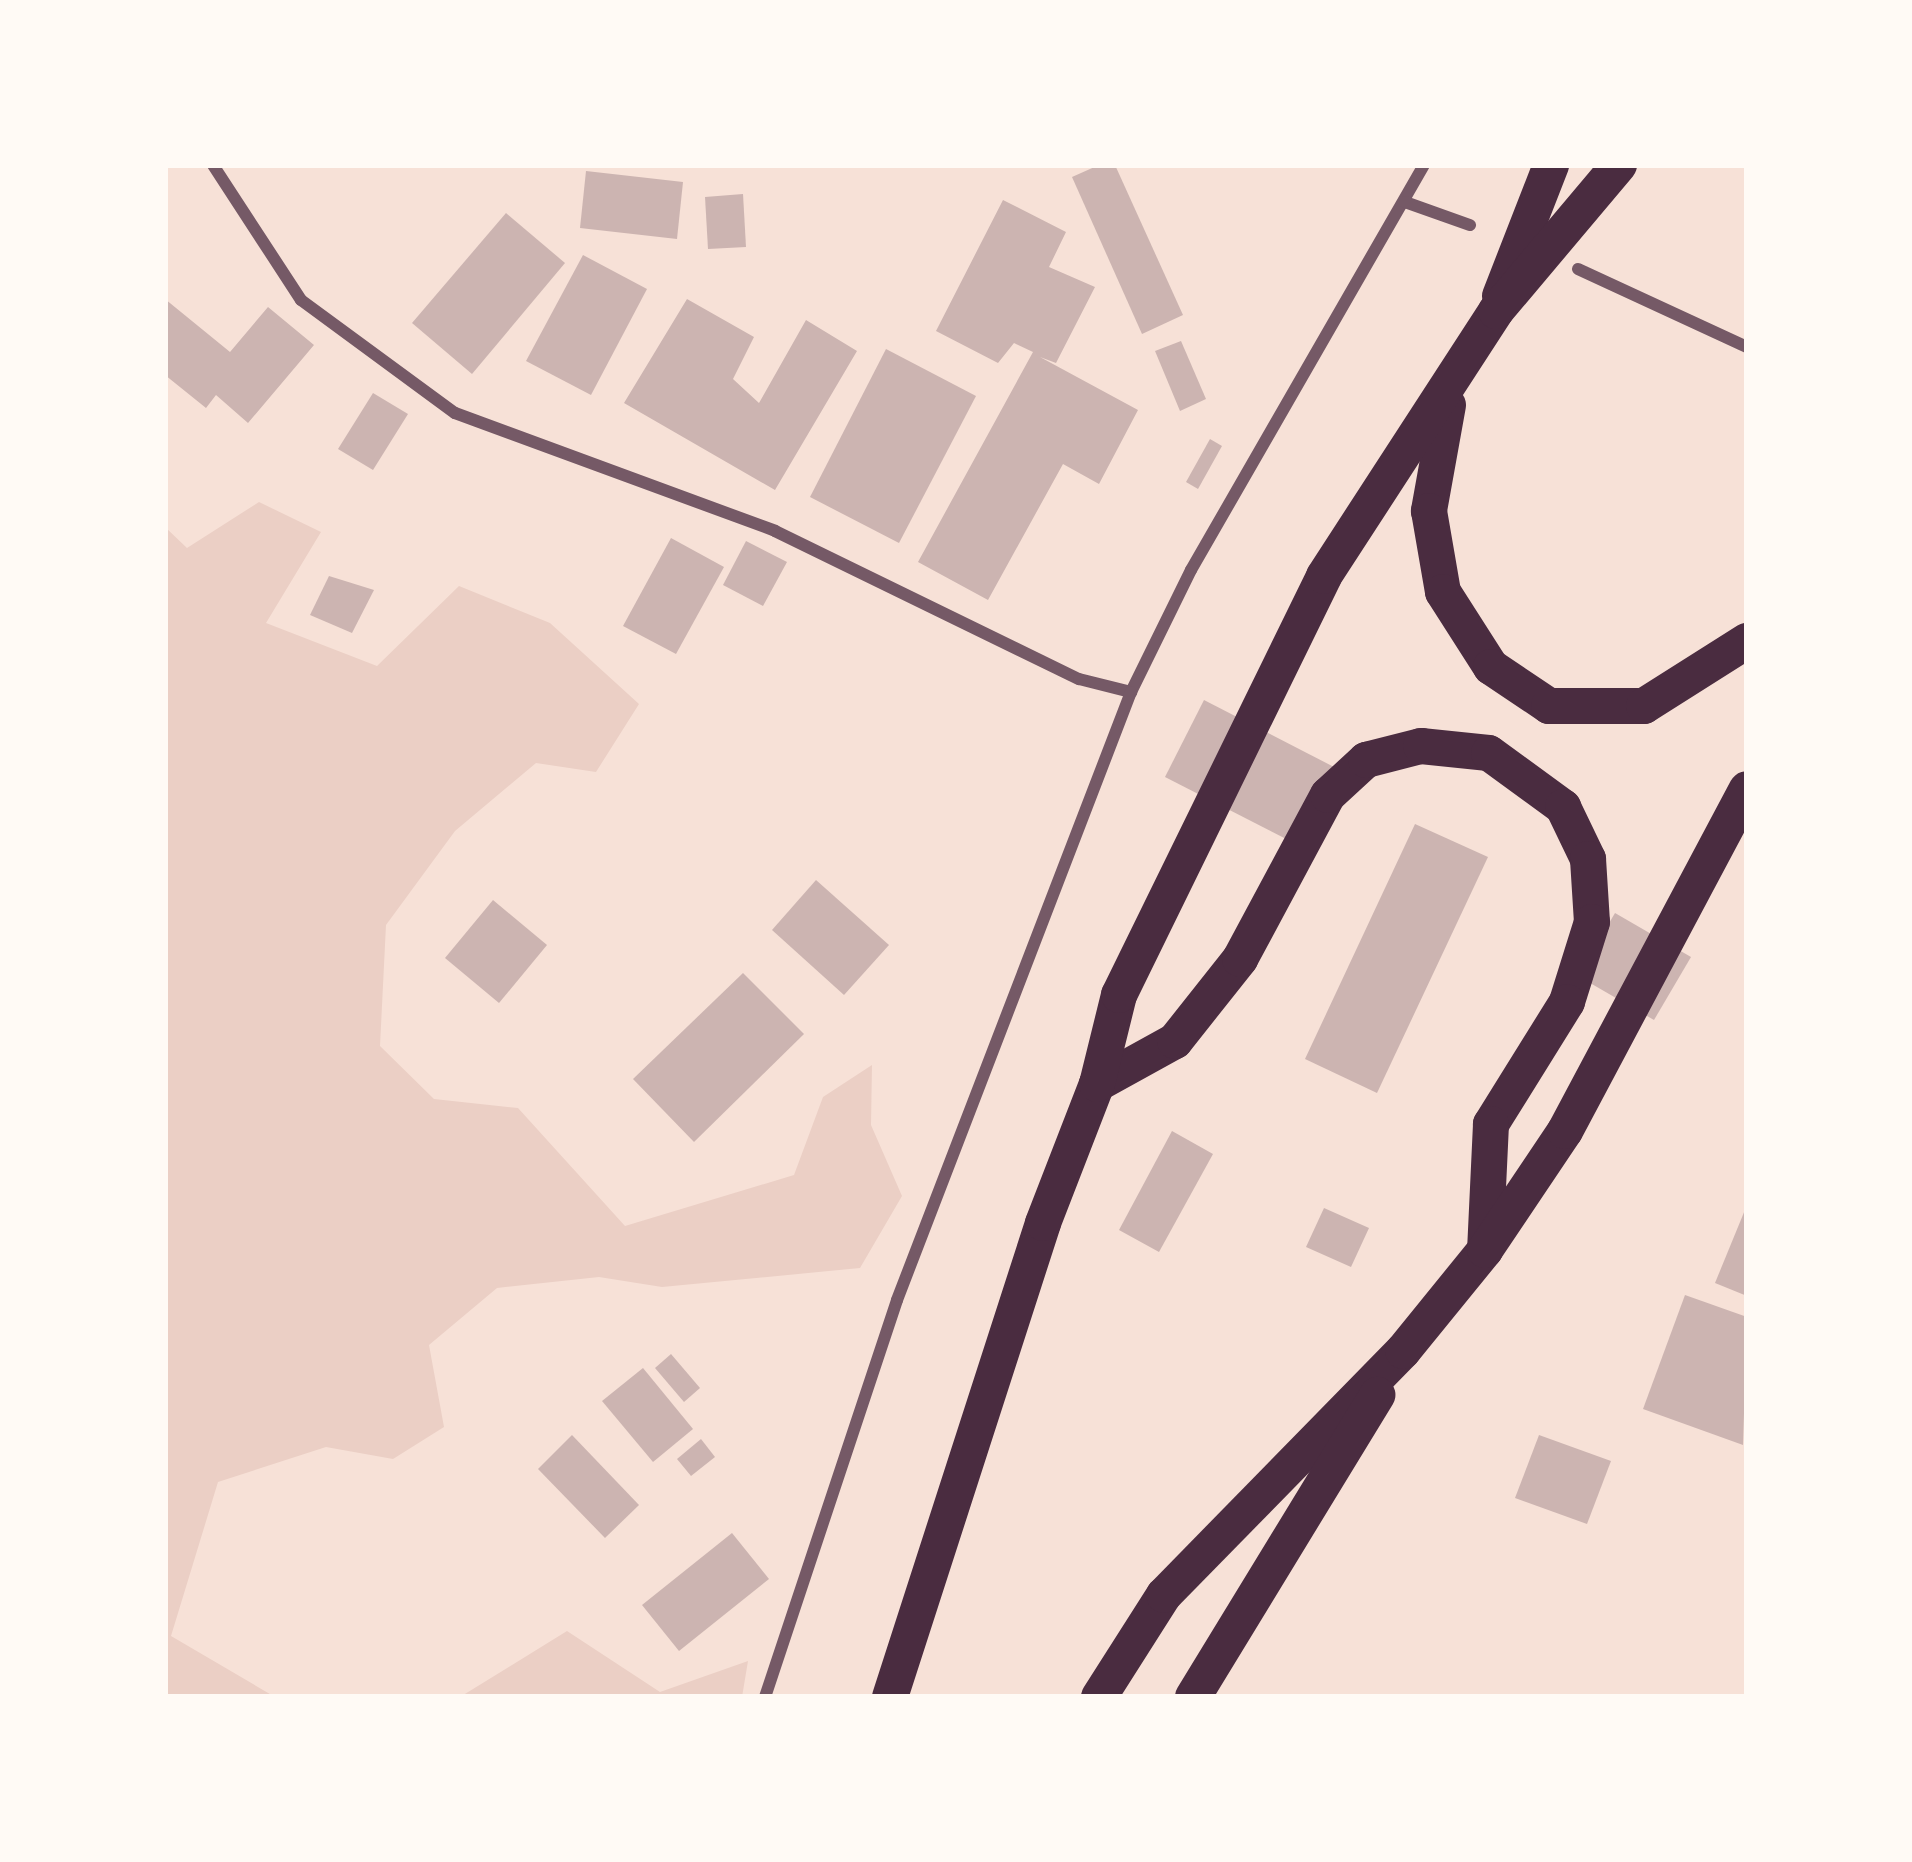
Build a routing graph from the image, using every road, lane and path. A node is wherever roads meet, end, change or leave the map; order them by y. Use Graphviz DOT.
graph roads {
  1 [pos="213,165"];
  2 [pos="1424,165"];
  3 [pos="1551,165"];
  4 [pos="1619,165"];
  5 [pos="1405,202"];
  6 [pos="1470,225"];
  7 [pos="1578,269"];
  8 [pos="1496,311"];
  9 [pos="1747,347"];
  10 [pos="1455,377"];
  11 [pos="1747,641"];
  12 [pos="1130,692"];
  13 [pos="1747,789"];
  14 [pos="1097,1084"];
  15 [pos="1485,1250"];
  16 [pos="1403,1351"];
  17 [pos="910,1621"];
  18 [pos="765,1697"];
  19 [pos="890,1697"];
  20 [pos="901,1697"];
  21 [pos="1099,1697"];
  22 [pos="1193,1697"];
  1 -- 12 [label="street"];
  2 -- 5 [label="street"];
  3 -- 8 [label="highway"];
  4 -- 8 [label="highway"];
  5 -- 6 [label="street"];
  5 -- 12 [label="street"];
  7 -- 9 [label="street"];
  8 -- 10 [label="highway"];
  10 -- 11 [label="highway"];
  10 -- 14 [label="highway"];
  12 -- 18 [label="street"];
  13 -- 15 [label="highway"];
  14 -- 15 [label="highway"];
  14 -- 17 [label="highway"];
  15 -- 16 [label="highway"];
  16 -- 21 [label="highway"];
  16 -- 22 [label="highway"];
  17 -- 19 [label="highway"];
  17 -- 20 [label="highway"];
}
